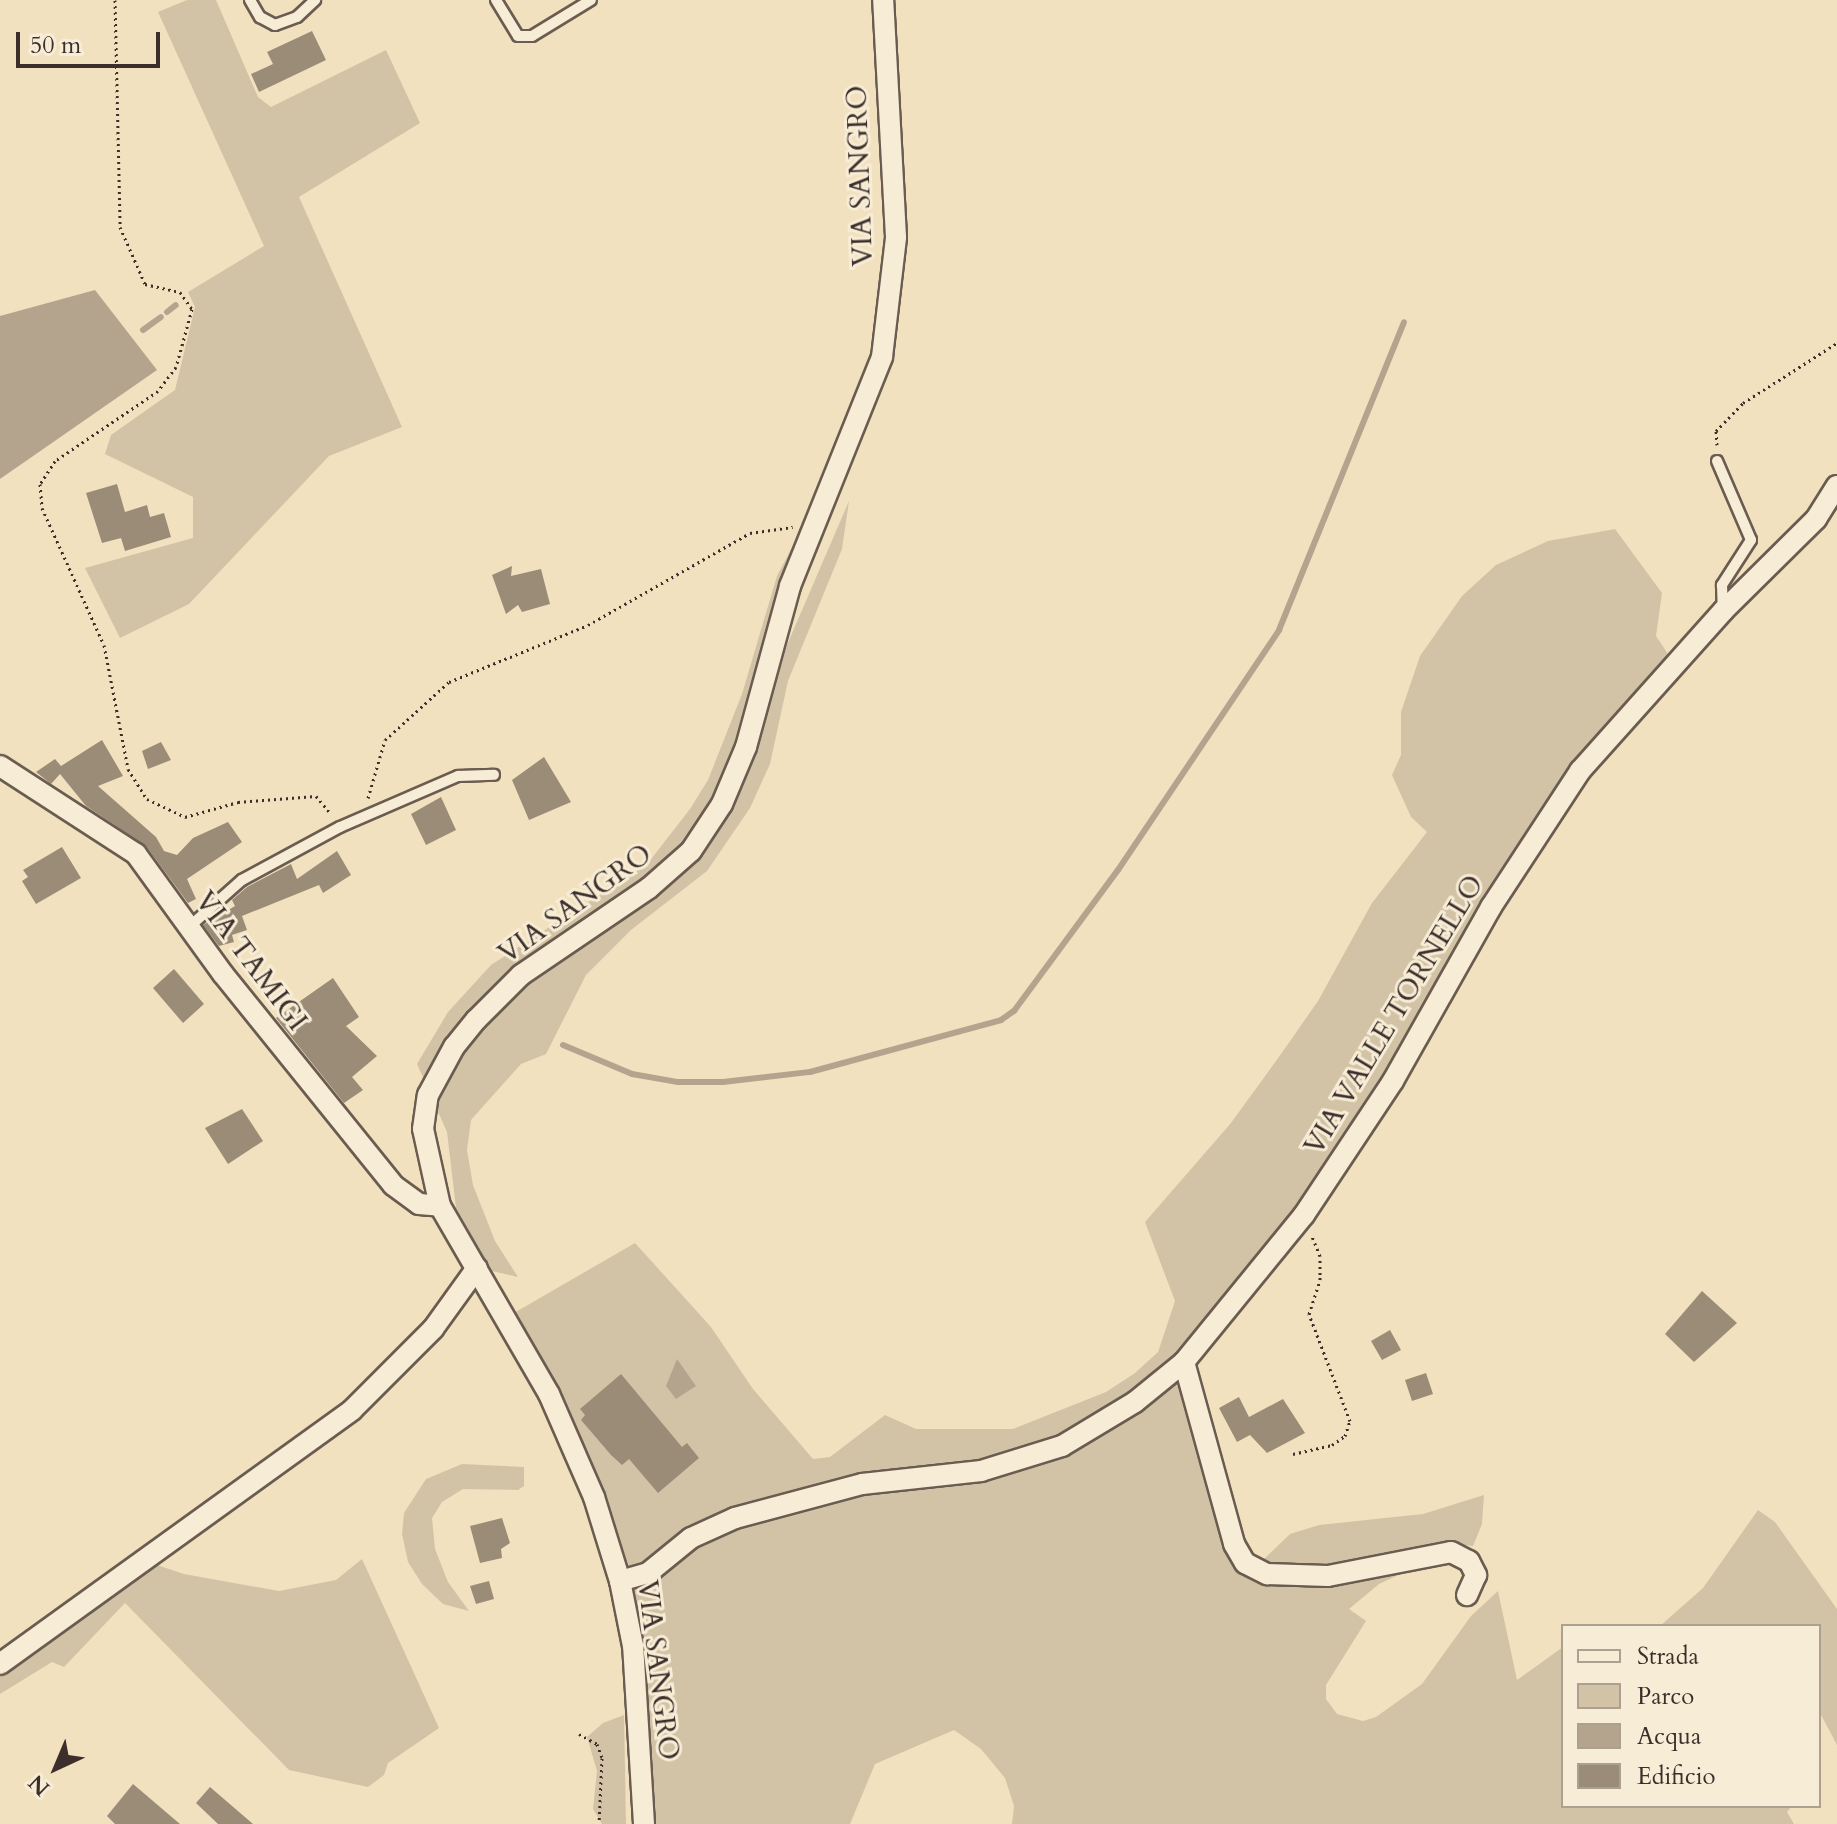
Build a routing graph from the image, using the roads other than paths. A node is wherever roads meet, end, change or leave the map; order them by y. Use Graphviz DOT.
graph roads {
  1 [pos="250,0"];
  2 [pos="315,0"];
  3 [pos="496,0"];
  4 [pos="591,0"];
  5 [pos="883,0"];
  6 [pos="1717,461"];
  7 [pos="1837,486"];
  8 [pos="1723,611"];
  9 [pos="0,766"];
  10 [pos="494,775"];
  11 [pos="189,927"];
  12 [pos="440,1206"];
  13 [pos="477,1268"];
  14 [pos="1184,1362"];
  15 [pos="620,1581"];
  16 [pos="1467,1595"];
  17 [pos="0,1664"];
  18 [pos="644,1824"];
  1 -- 2 [label="lane"];
  3 -- 4 [label="lane"];
  5 -- 12 [label="street, VIA SANGRO"];
  6 -- 8 [label="lane"];
  7 -- 8 [label="street, VIA VALLE TORNELLO"];
  8 -- 14 [label="street, VIA VALLE TORNELLO"];
  9 -- 11 [label="street, VIA TAMIGI"];
  10 -- 11 [label="lane"];
  11 -- 12 [label="street, VIA TAMIGI"];
  12 -- 13 [label="street, VIA SANGRO"];
  13 -- 15 [label="street, VIA SANGRO"];
  13 -- 17 [label="street"];
  14 -- 15 [label="street, VIA VALLE TORNELLO"];
  14 -- 16 [label="street"];
  15 -- 18 [label="street, VIA SANGRO"];
}
